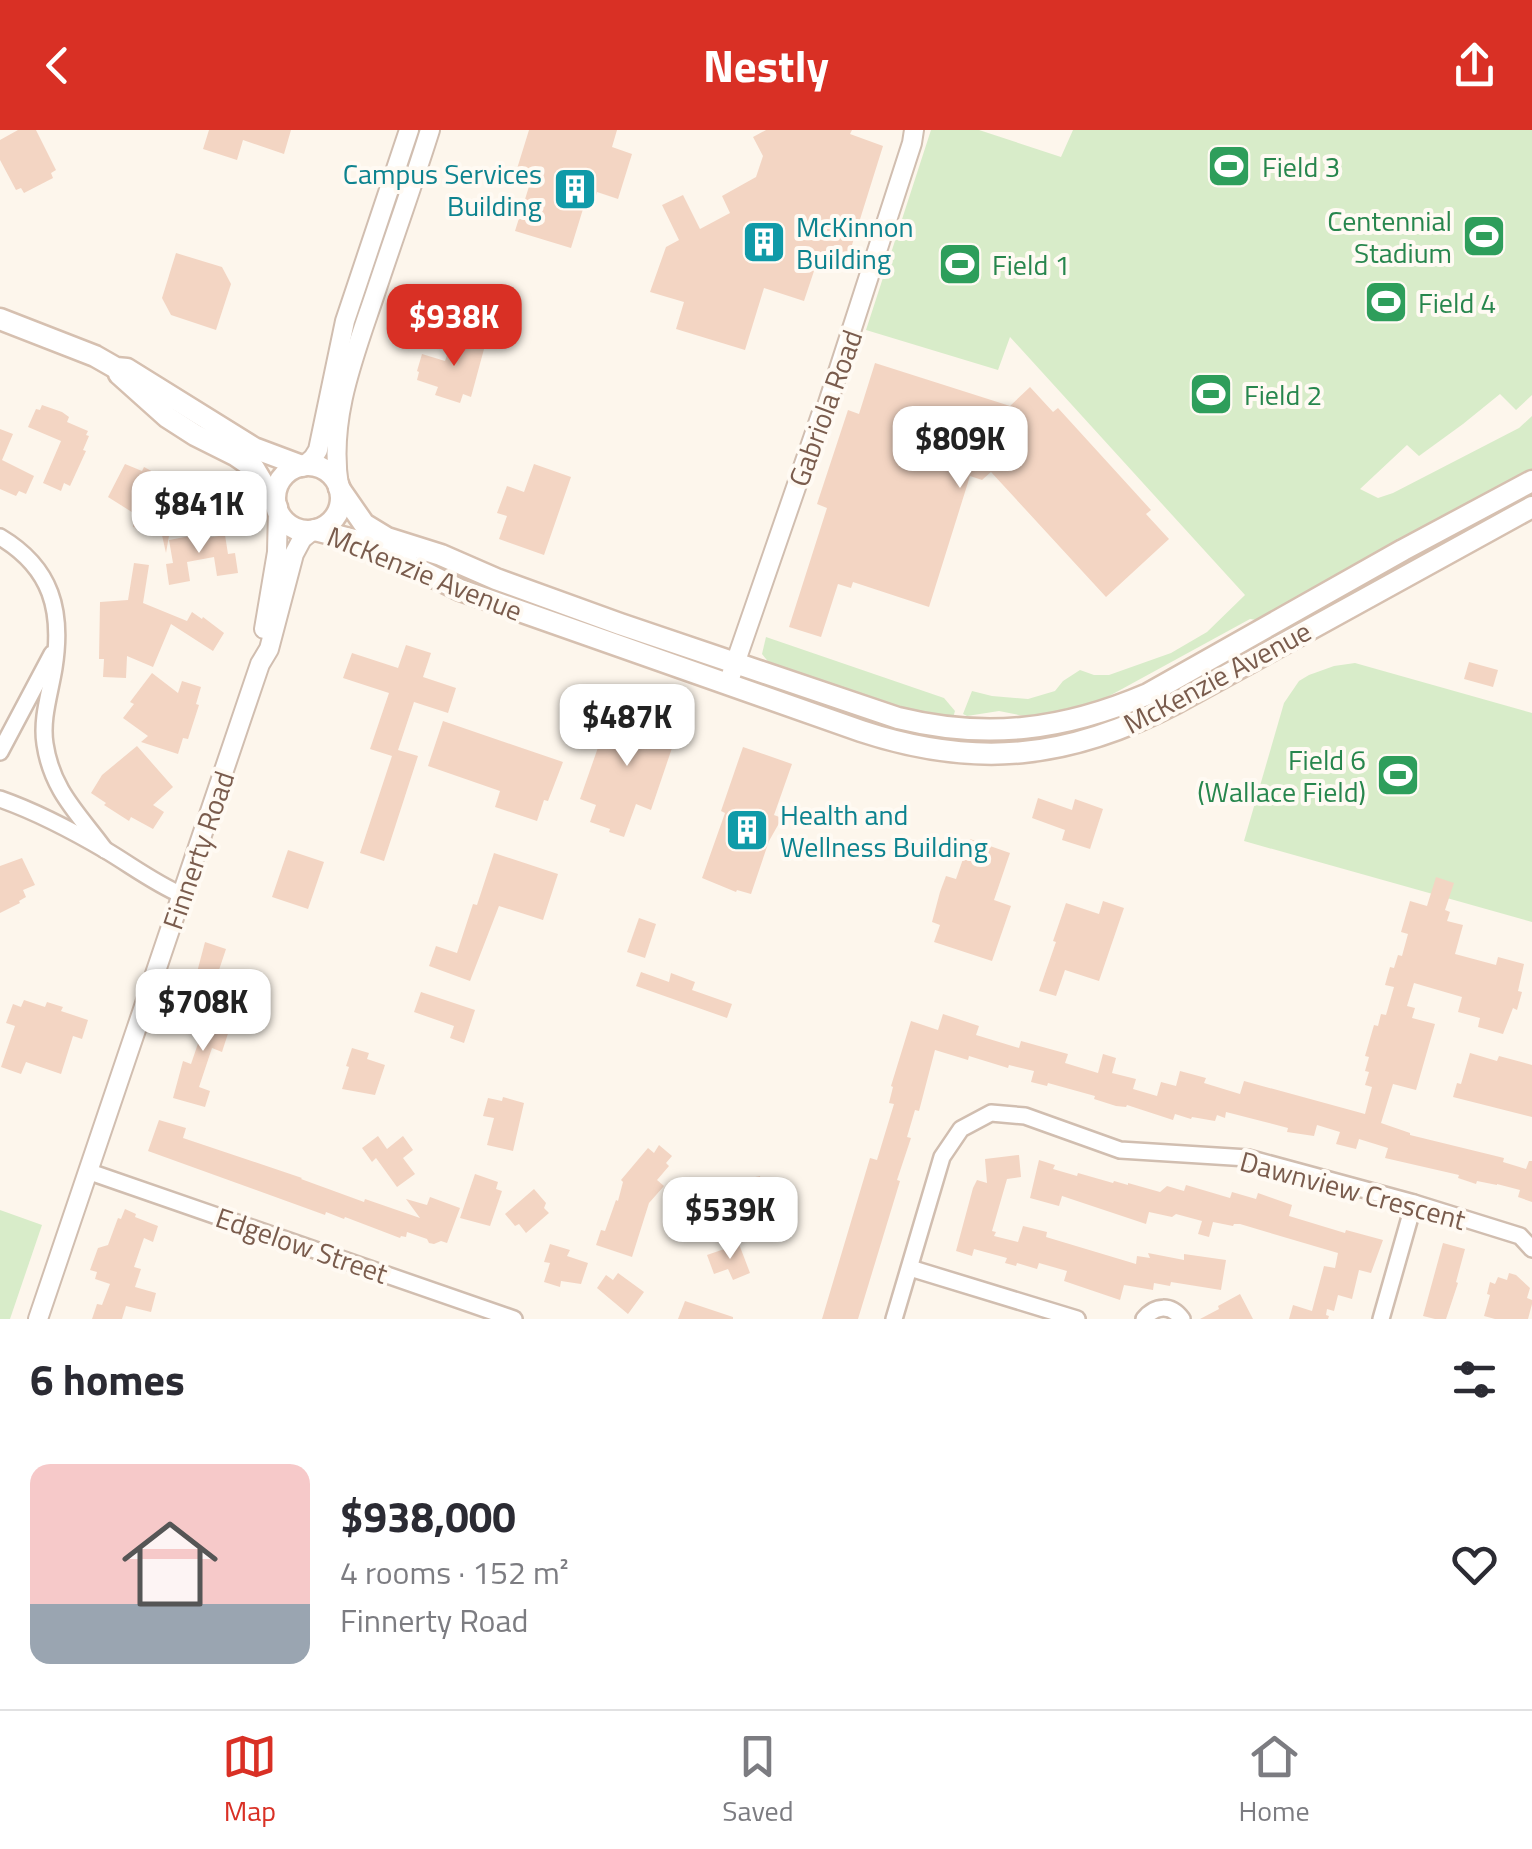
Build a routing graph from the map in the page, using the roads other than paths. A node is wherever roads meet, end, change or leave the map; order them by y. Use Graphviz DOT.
graph roads {
  1 [pos="409,130"];
  2 [pos="430,130"];
  3 [pos="914,130"];
  4 [pos="0,319"];
  5 [pos="116,368"];
  6 [pos="303,466"];
  7 [pos="1532,481"];
  8 [pos="339,487"];
  9 [pos="1532,507"];
  10 [pos="277,508"];
  11 [pos="314,530"];
  12 [pos="0,537"];
  13 [pos="54,651"];
  14 [pos="735,662"];
  15 [pos="260,664"];
  16 [pos="728,684"];
  17 [pos="25,702"];
  18 [pos="46,712"];
  19 [pos="0,752"];
  20 [pos="0,800"];
  21 [pos="105,850"];
  22 [pos="182,895"];
  23 [pos="90,1172"];
  24 [pos="1414,1204"];
  25 [pos="1532,1248"];
  26 [pos="910,1268"];
  27 [pos="38,1319"];
  28 [pos="514,1319"];
  29 [pos="894,1319"];
  30 [pos="1077,1319"];
  31 [pos="1144,1319"];
  32 [pos="1182,1319"];
  33 [pos="1381,1319"];
  1 -- 6 [label="street"];
  2 -- 8 [label="street"];
  3 -- 14 [label="street, Gabriola Road"];
  4 -- 5 [label="main road"];
  5 -- 6 [label="main road"];
  5 -- 10 [label="main road"];
  6 -- 8 [label="main road"];
  6 -- 10 [label="main road"];
  7 -- 14 [label="main road, McKenzie Avenue"];
  8 -- 11 [label="main road"];
  8 -- 14 [label="main road, McKenzie Avenue"];
  9 -- 16 [label="main road, McKenzie Avenue"];
  10 -- 11 [label="main road"];
  10 -- 15 [label="street, Finnerty Road"];
  11 -- 15 [label="street, Finnerty Road"];
  11 -- 16 [label="main road, McKenzie Avenue"];
  12 -- 13 [label="street"];
  13 -- 17 [label="street"];
  13 -- 18 [label="street"];
  14 -- 16 [label="street, Gabriola Road"];
  15 -- 22 [label="street, Finnerty Road"];
  17 -- 18 [label="street"];
  17 -- 19 [label="street"];
  18 -- 21 [label="street"];
  20 -- 21 [label="street"];
  21 -- 22 [label="street"];
  22 -- 23 [label="street, Finnerty Road"];
  23 -- 27 [label="street, Finnerty Road"];
  23 -- 28 [label="street, Edgelow Street"];
  24 -- 25 [label="street, Dawnview Crescent"];
  24 -- 26 [label="street, Dawnview Crescent"];
  24 -- 33 [label="street"];
  26 -- 29 [label="street, Dawnview Crescent"];
  26 -- 30 [label="street"];
  31 -- 32 [label="street"];
}
